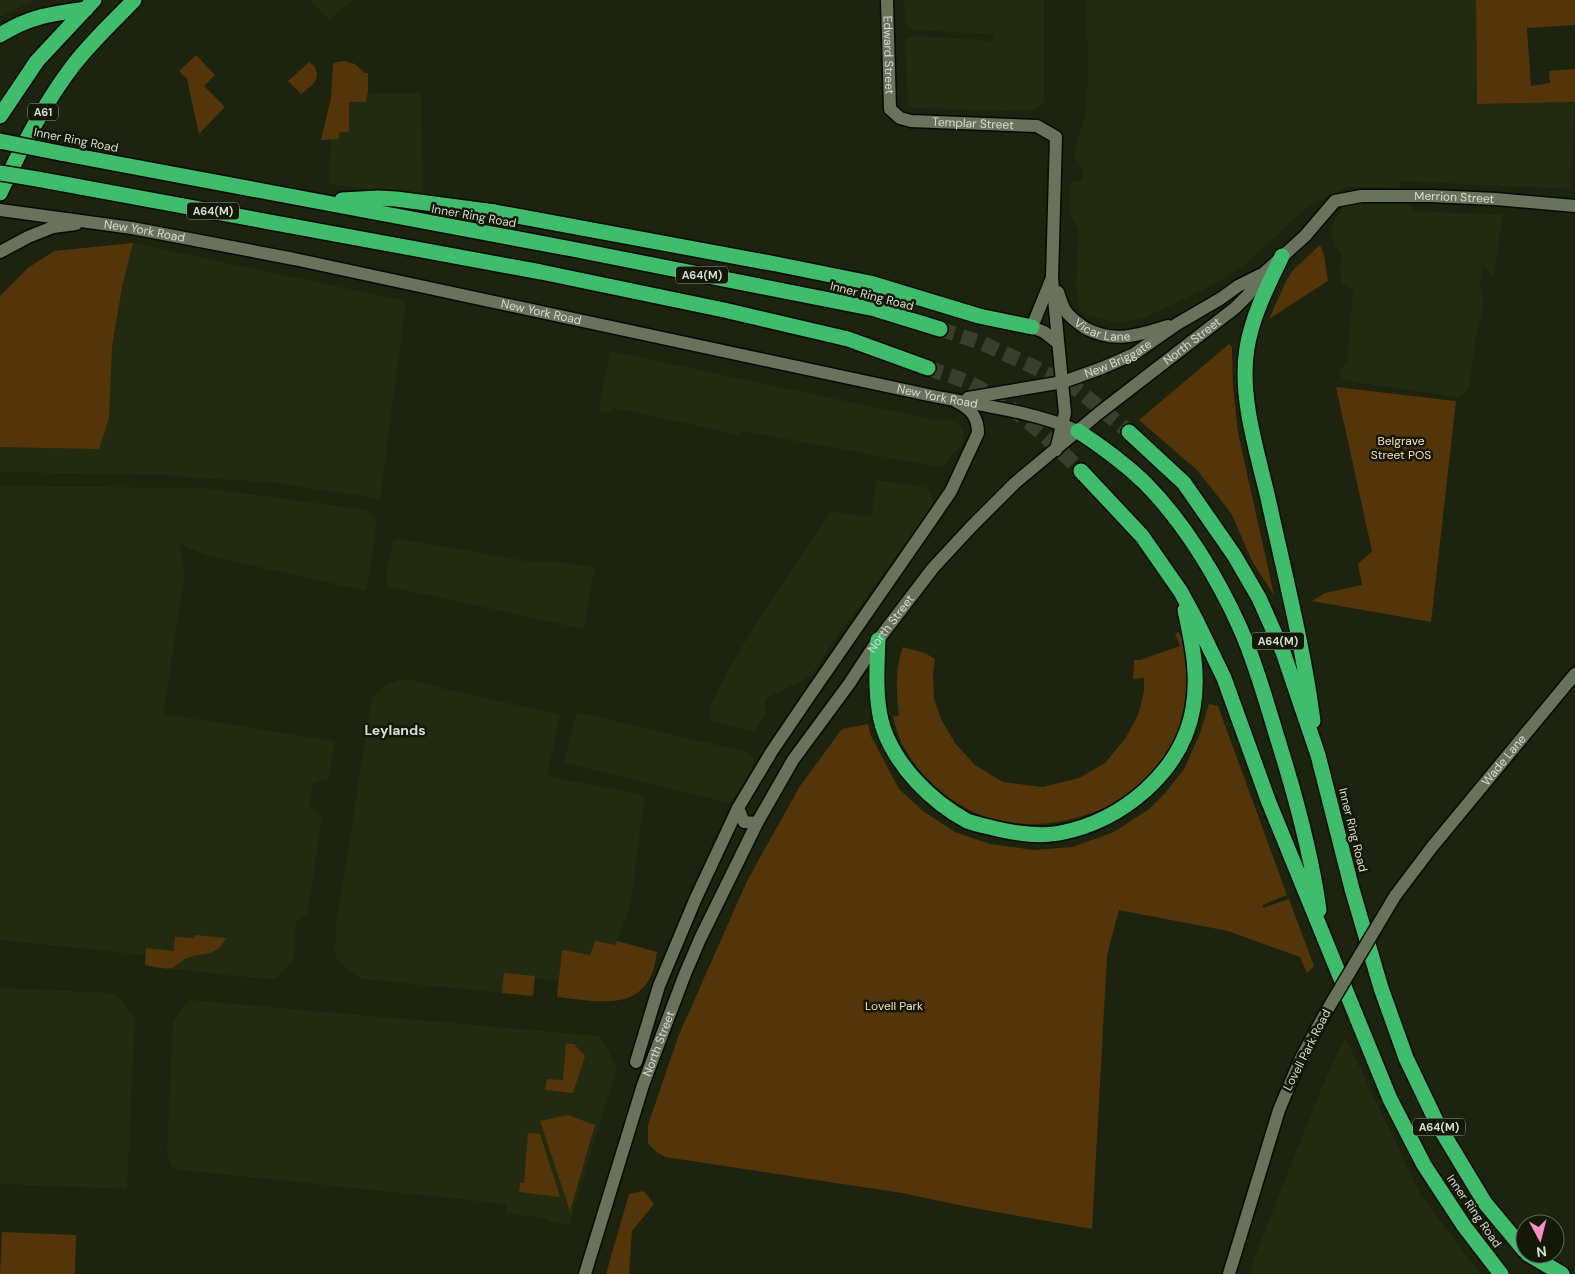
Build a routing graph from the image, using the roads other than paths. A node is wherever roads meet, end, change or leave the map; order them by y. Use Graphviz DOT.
graph roads {
  1 [pos="134,0"];
  2 [pos="887,0"];
  3 [pos="90,4"];
  4 [pos="0,35"];
  5 [pos="890,109"];
  6 [pos="0,116"];
  7 [pos="1056,137"];
  8 [pos="0,141"];
  9 [pos="0,173"];
  10 [pos="0,193"];
  11 [pos="321,201"];
  12 [pos="1335,201"];
  13 [pos="1575,206"];
  14 [pos="0,210"];
  15 [pos="93,222"];
  16 [pos="0,252"];
  17 [pos="1282,256"];
  18 [pos="1263,274"];
  19 [pos="1052,278"];
  20 [pos="1235,308"];
  21 [pos="1178,324"];
  22 [pos="1032,327"];
  23 [pos="940,329"];
  24 [pos="1058,343"];
  25 [pos="928,368"];
  26 [pos="1063,382"];
  27 [pos="955,400"];
  28 [pos="1062,424"];
  29 [pos="1078,431"];
  30 [pos="1129,432"];
  31 [pos="1056,450"];
  32 [pos="1081,471"];
  33 [pos="1181,592"];
  34 [pos="878,640"];
  35 [pos="1575,674"];
  36 [pos="1318,755"];
  37 [pos="738,808"];
  38 [pos="757,823"];
  39 [pos="1432,847"];
  40 [pos="1322,933"];
  41 [pos="636,1062"];
  42 [pos="1515,1238"];
  43 [pos="1536,1264"];
  44 [pos="1545,1264"];
  45 [pos="585,1274"];
  46 [pos="1229,1274"];
  47 [pos="1500,1274"];
  48 [pos="1544,1274"];
  49 [pos="1562,1274"];
  1 -- 10 [label="highway, A61"];
  2 -- 5 [label="street, Edward Street"];
  3 -- 4 [label="highway"];
  3 -- 6 [label="highway, A61"];
  5 -- 7 [label="street, Templar Street"];
  7 -- 19 [label="street, Vicar Lane"];
  8 -- 11 [label="highway, Inner Ring Road / A64(M), bridge"];
  9 -- 25 [label="highway, A64(M), bridge"];
  11 -- 22 [label="highway, A64(M)"];
  11 -- 23 [label="highway, Inner Ring Road / A64(M)"];
  12 -- 13 [label="street, Merrion Street"];
  12 -- 17 [label="street, New Briggate"];
  14 -- 15 [label="street, New York Road"];
  15 -- 16 [label="street"];
  15 -- 27 [label="street, New York Road"];
  17 -- 18 [label="street, New Briggate"];
  17 -- 36 [label="highway, A64(M)"];
  18 -- 20 [label="street, New Briggate"];
  18 -- 21 [label="street, New Briggate"];
  19 -- 21 [label="street, Vicar Lane"];
  19 -- 22 [label="street, Vicar Lane"];
  19 -- 24 [label="street, Vicar Lane"];
  20 -- 29 [label="street, North Street"];
  21 -- 26 [label="street, New Briggate"];
  22 -- 24 [label="street"];
  24 -- 26 [label="street, Vicar Lane"];
  26 -- 27 [label="street, New Briggate"];
  26 -- 28 [label="street"];
  27 -- 28 [label="street, New York Road"];
  27 -- 37 [label="street, North Street"];
  28 -- 29 [label="street, New York Road"];
  28 -- 31 [label="street"];
  29 -- 31 [label="street, North Street"];
  29 -- 40 [label="highway, A64(M)"];
  30 -- 36 [label="highway, Inner Ring Road / A64(M)"];
  31 -- 34 [label="street, North Street"];
  32 -- 33 [label="highway, Inner Ring Road / A64(M)"];
  33 -- 34 [label="highway, A64(M)"];
  33 -- 40 [label="highway, Inner Ring Road / A64(M)"];
  34 -- 38 [label="street, North Street"];
  35 -- 39 [label="street, Wade Lane"];
  36 -- 42 [label="highway, Inner Ring Road / A64(M)"];
  37 -- 38 [label="street"];
  37 -- 41 [label="street, North Street"];
  38 -- 45 [label="street, North Street"];
  39 -- 46 [label="street, Lovell Park Road, bridge"];
  40 -- 47 [label="highway, Inner Ring Road / A64(M)"];
  43 -- 48 [label="highway"];
  44 -- 49 [label="highway"];
}
